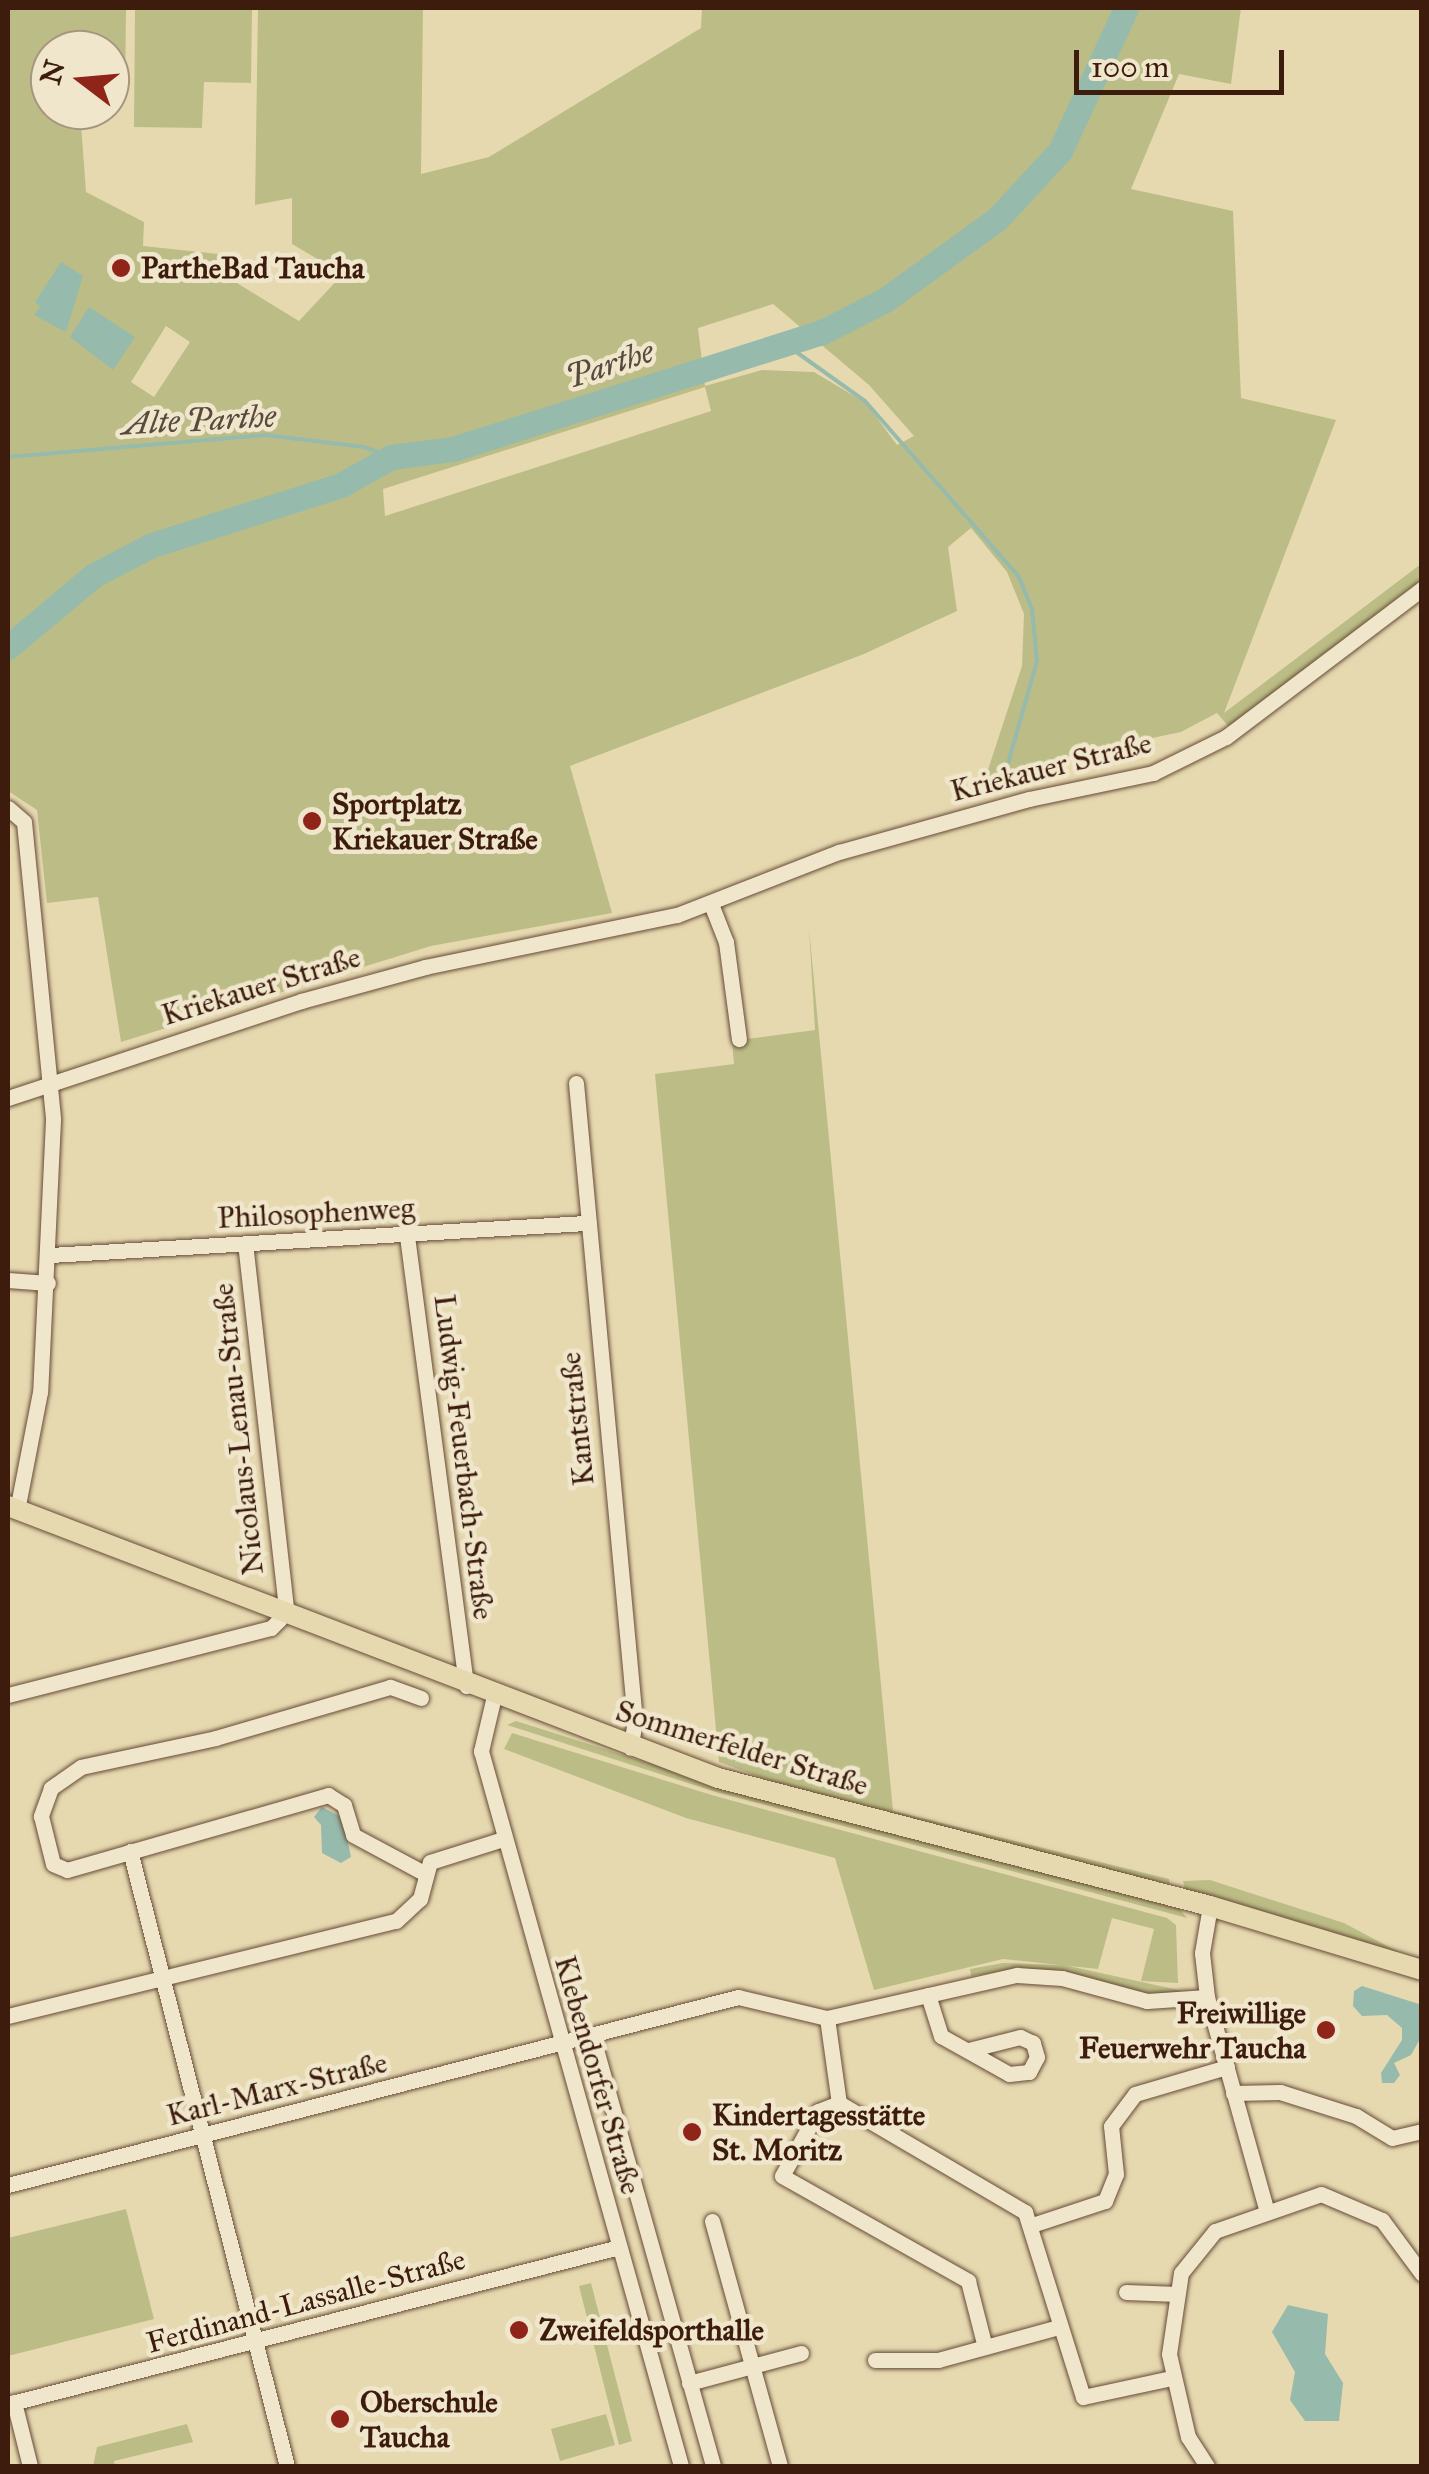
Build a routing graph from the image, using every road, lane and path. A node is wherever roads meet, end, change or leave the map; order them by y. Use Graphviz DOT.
graph roads {
  1 [pos="1422,589"];
  2 [pos="8,808"];
  3 [pos="711,904"];
  4 [pos="739,1039"];
  5 [pos="51,1080"];
  6 [pos="576,1083"];
  7 [pos="8,1098"];
  8 [pos="585,1223"];
  9 [pos="408,1236"];
  10 [pos="245,1245"];
  11 [pos="50,1256"];
  12 [pos="8,1280"];
  13 [pos="48,1283"];
  14 [pos="12,1508"];
  15 [pos="286,1608"];
  16 [pos="466,1686"];
  17 [pos="8,1695"];
  18 [pos="494,1696"];
  19 [pos="421,1698"];
  20 [pos="630,1748"];
  21 [pos="503,1839"];
  22 [pos="130,1851"];
  23 [pos="422,1872"];
  24 [pos="1210,1906"];
  25 [pos="1422,1970"];
  26 [pos="161,1976"];
  27 [pos="928,1995"];
  28 [pos="1206,1998"];
  29 [pos="8,2016"];
  30 [pos="827,2018"];
  31 [pos="592,2035"];
  32 [pos="560,2043"];
  33 [pos="969,2050"];
  34 [pos="1228,2066"];
  35 [pos="1233,2093"];
  36 [pos="839,2103"];
  37 [pos="1422,2131"];
  38 [pos="203,2136"];
  39 [pos="8,2185"];
  40 [pos="1266,2210"];
  41 [pos="712,2220"];
  42 [pos="1032,2225"];
  43 [pos="619,2247"];
  44 [pos="1422,2274"];
  45 [pos="1126,2292"];
  46 [pos="1176,2294"];
  47 [pos="1060,2327"];
  48 [pos="255,2342"];
  49 [pos="984,2347"];
  50 [pos="802,2354"];
  51 [pos="875,2360"];
  52 [pos="751,2366"];
  53 [pos="1172,2378"];
  54 [pos="689,2383"];
  55 [pos="11,2403"];
  56 [pos="30,2466"];
  57 [pos="287,2466"];
  58 [pos="681,2466"];
  59 [pos="713,2466"];
  60 [pos="780,2466"];
  61 [pos="1207,2466"];
  1 -- 3 [label="street, Kriekauer Straße"];
  2 -- 5 [label="street"];
  3 -- 4 [label="street"];
  3 -- 5 [label="street, Kriekauer Straße"];
  5 -- 7 [label="street, Kriekauer Straße"];
  5 -- 11 [label="street"];
  6 -- 8 [label="street, Kantstraße"];
  8 -- 9 [label="street, Philosophenweg"];
  8 -- 20 [label="street, Kantstraße"];
  9 -- 10 [label="street, Philosophenweg"];
  9 -- 16 [label="street, Ludwig-Feuerbach-Straße"];
  10 -- 11 [label="street, Philosophenweg"];
  10 -- 15 [label="street, Nicolaus-Lenau-Straße"];
  11 -- 13 [label="street"];
  12 -- 13 [label="street"];
  13 -- 14 [label="street"];
  14 -- 15 [label="main road, Sommerfelder Straße"];
  15 -- 16 [label="main road, Sommerfelder Straße"];
  15 -- 17 [label="street"];
  16 -- 18 [label="main road, Sommerfelder Straße"];
  18 -- 20 [label="main road, Sommerfelder Straße"];
  18 -- 21 [label="street, Klebendorfer Straße"];
  19 -- 22 [label="street"];
  20 -- 24 [label="main road, Sommerfelder Straße"];
  21 -- 23 [label="street"];
  21 -- 32 [label="street, Klebendorfer Straße"];
  22 -- 23 [label="street"];
  22 -- 26 [label="street"];
  23 -- 26 [label="street"];
  24 -- 25 [label="main road, Sommerfelder Straße"];
  24 -- 28 [label="street"];
  26 -- 29 [label="street"];
  26 -- 38 [label="street"];
  27 -- 28 [label="street"];
  27 -- 30 [label="street"];
  27 -- 33 [label="street"];
  28 -- 34 [label="street"];
  30 -- 31 [label="street, Karl-Marx-Straße"];
  30 -- 36 [label="street"];
  31 -- 32 [label="street, Karl-Marx-Straße"];
  31 -- 54 [label="street, Klebendorfer Straße"];
  32 -- 38 [label="street, Karl-Marx-Straße"];
  32 -- 43 [label="street, Klebendorfer Straße"];
  34 -- 35 [label="street"];
  34 -- 42 [label="street"];
  35 -- 37 [label="street"];
  35 -- 40 [label="street"];
  36 -- 42 [label="street"];
  36 -- 49 [label="street"];
  38 -- 39 [label="street, Karl-Marx-Straße"];
  38 -- 48 [label="street"];
  40 -- 44 [label="street"];
  40 -- 46 [label="street"];
  41 -- 52 [label="street"];
  42 -- 47 [label="street"];
  43 -- 48 [label="street, Ferdinand-Lassalle-Straße"];
  43 -- 58 [label="street, Klebendorfer Straße"];
  45 -- 46 [label="street"];
  46 -- 53 [label="street"];
  47 -- 49 [label="street"];
  47 -- 53 [label="street"];
  48 -- 55 [label="street, Ferdinand-Lassalle-Straße"];
  48 -- 57 [label="street"];
  49 -- 51 [label="street"];
  50 -- 52 [label="street"];
  52 -- 54 [label="street"];
  52 -- 60 [label="street"];
  53 -- 61 [label="street"];
  54 -- 59 [label="street, Klebendorfer Straße"];
  55 -- 56 [label="street"];
}
